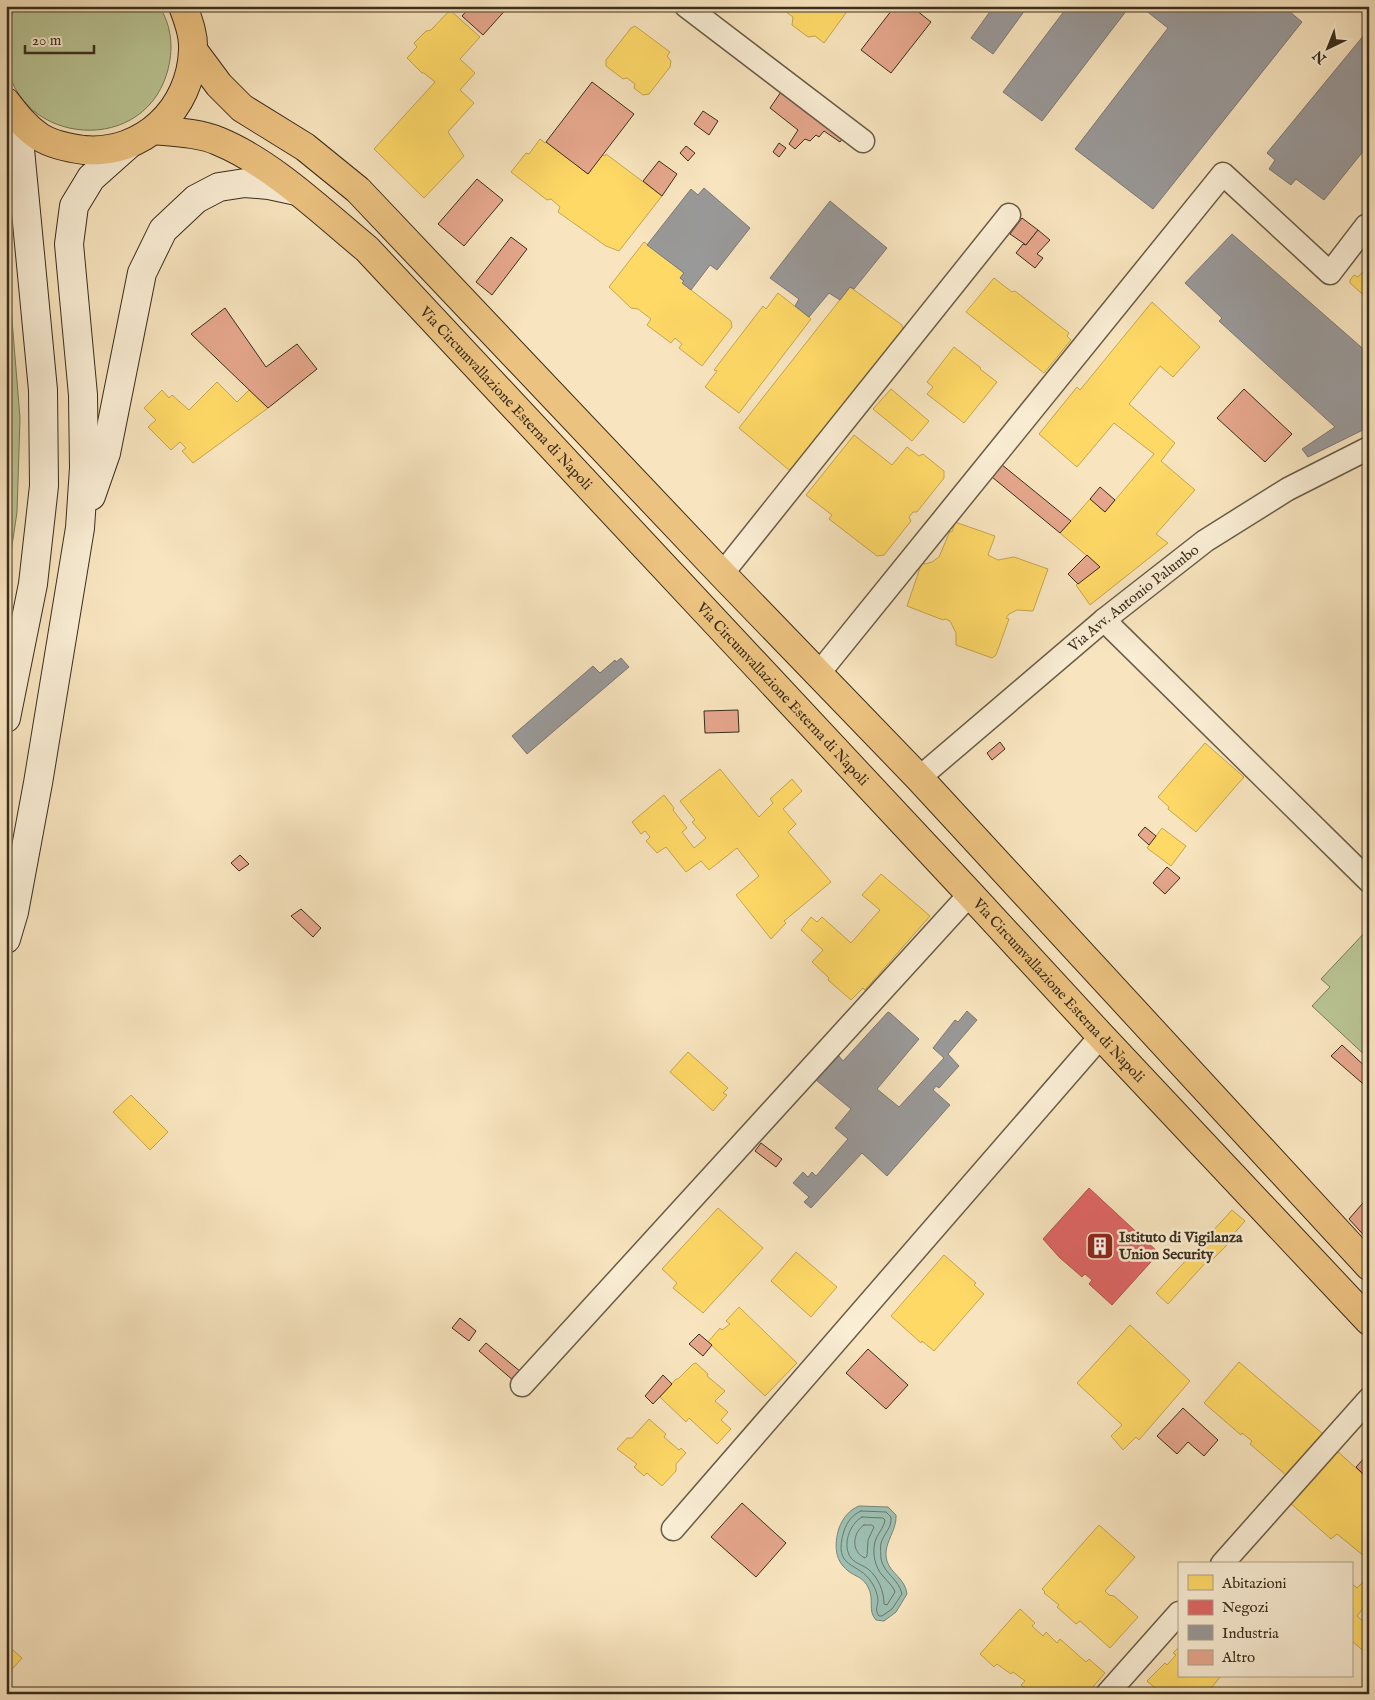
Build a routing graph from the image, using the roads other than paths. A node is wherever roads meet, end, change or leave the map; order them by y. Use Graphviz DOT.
graph roads {
  1 [pos="183,6"];
  2 [pos="686,6"];
  3 [pos="193,50"];
  4 [pos="12,110"];
  5 [pos="154,130"];
  6 [pos="863,141"];
  7 [pos="128,145"];
  8 [pos="297,191"];
  9 [pos="1009,215"];
  10 [pos="1366,226"];
  11 [pos="1369,448"];
  12 [pos="80,528"];
  13 [pos="722,574"];
  14 [pos="1104,620"];
  15 [pos="819,673"];
  16 [pos="6,718"];
  17 [pos="920,778"];
  18 [pos="1369,881"];
  19 [pos="970,894"];
  20 [pos="6,939"];
  21 [pos="1101,1036"];
  22 [pos="1369,1266"];
  23 [pos="1369,1321"];
  24 [pos="522,1385"];
  25 [pos="1369,1399"];
  26 [pos="673,1529"];
  27 [pos="1224,1562"];
  28 [pos="1178,1614"];
  29 [pos="1107,1694"];
  1 -- 3 [label="main road"];
  2 -- 6 [label="street"];
  3 -- 5 [label="main road"];
  3 -- 13 [label="main road"];
  4 -- 7 [label="main road"];
  4 -- 16 [label="main road"];
  5 -- 7 [label="main road"];
  5 -- 8 [label="main road, Via Circumvallazione Esterna di Napoli"];
  7 -- 12 [label="main road"];
  8 -- 12 [label="main road"];
  8 -- 19 [label="main road, Via Circumvallazione Esterna di Napoli"];
  9 -- 13 [label="street"];
  10 -- 15 [label="street"];
  11 -- 14 [label="street, Via Avv. Antonio Palumbo"];
  12 -- 20 [label="main road"];
  13 -- 15 [label="main road"];
  14 -- 17 [label="street, Via Avv. Antonio Palumbo"];
  14 -- 18 [label="street"];
  15 -- 17 [label="main road"];
  17 -- 22 [label="main road"];
  19 -- 21 [label="main road, Via Circumvallazione Esterna di Napoli"];
  19 -- 24 [label="street"];
  21 -- 23 [label="main road, Via Circumvallazione Esterna di Napoli"];
  21 -- 26 [label="street"];
  25 -- 27 [label="street"];
  28 -- 29 [label="street"];
}
